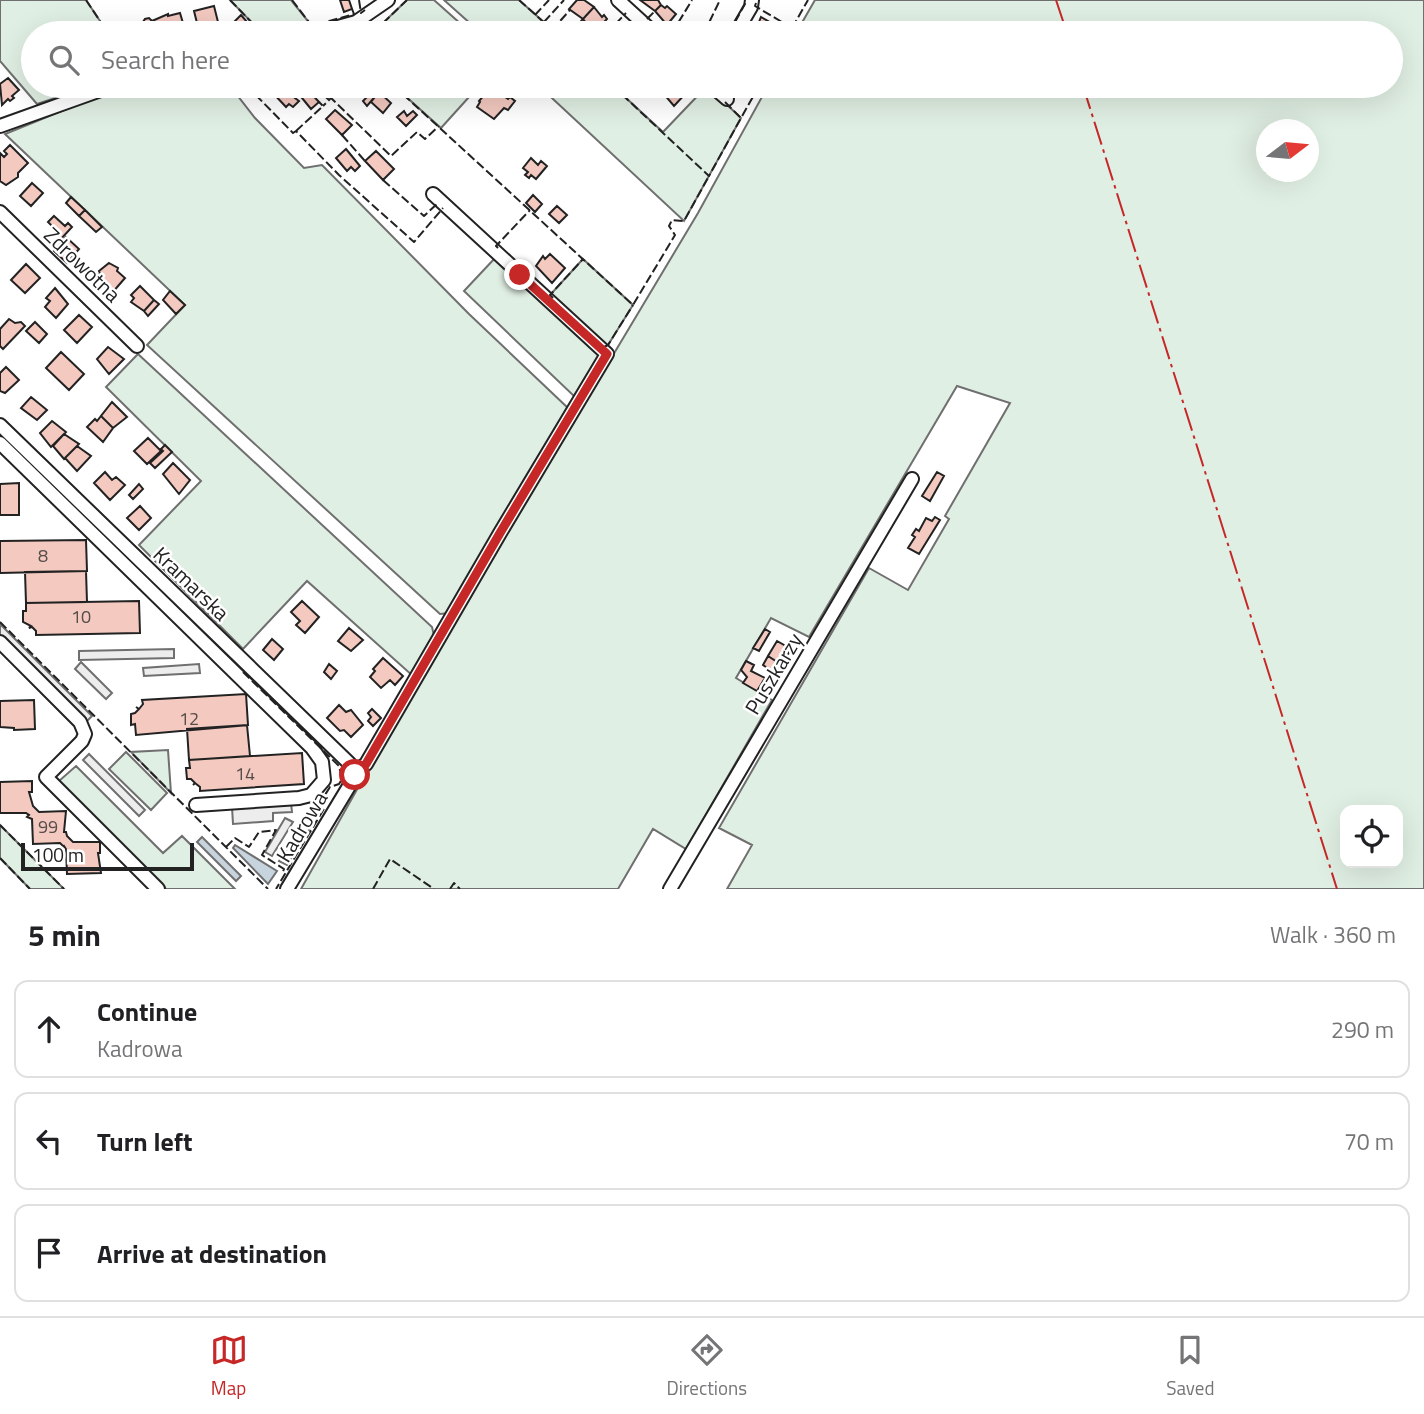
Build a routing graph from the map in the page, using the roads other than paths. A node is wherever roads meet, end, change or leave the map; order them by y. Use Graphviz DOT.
graph roads {
  1 [pos="388,0"];
  2 [pos="618,0"];
  3 [pos="752,0"];
  4 [pos="357,21"];
  5 [pos="641,21"];
  6 [pos="743,21"];
  7 [pos="78,98"];
  8 [pos="0,126"];
  9 [pos="433,194"];
  10 [pos="0,212"];
  11 [pos="137,346"];
  12 [pos="0,425"];
  13 [pos="0,443"];
  14 [pos="912,479"];
  15 [pos="0,642"];
  16 [pos="355,772"];
  17 [pos="321,786"];
  18 [pos="342,800"];
  19 [pos="196,805"];
  20 [pos="158,889"];
  21 [pos="287,889"];
  22 [pos="670,889"];
  1 -- 4 [label="street"];
  2 -- 5 [label="street"];
  3 -- 6 [label="street"];
  7 -- 8 [label="street"];
  9 -- 16 [label="street, Kadrowa"];
  10 -- 11 [label="street, Zdrowotna"];
  12 -- 16 [label="street, Kramarska"];
  13 -- 17 [label="street"];
  14 -- 22 [label="street, Puszkarzy"];
  15 -- 20 [label="street"];
  16 -- 18 [label="street, Kadrowa"];
  17 -- 18 [label="street"];
  17 -- 19 [label="street"];
  18 -- 21 [label="street, Kadrowa"];
}
